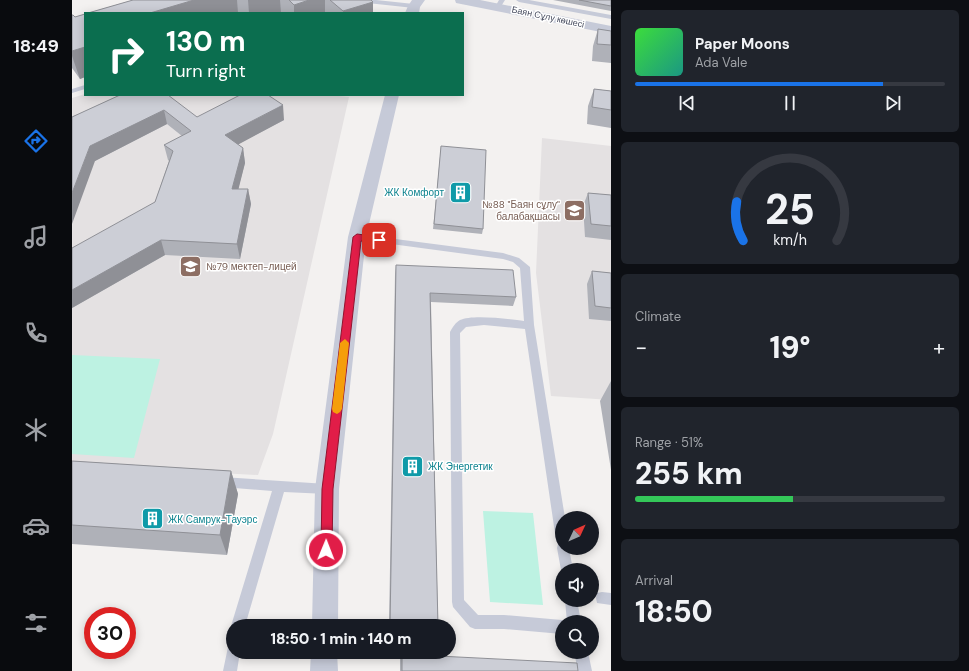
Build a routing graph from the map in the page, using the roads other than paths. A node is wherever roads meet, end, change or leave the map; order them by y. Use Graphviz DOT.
graph roads {
  1 [pos="358,0"];
  2 [pos="461,0"];
  3 [pos="519,0"];
  4 [pos="482,2"];
  5 [pos="500,3"];
  6 [pos="415,6"];
  7 [pos="611,17"];
  8 [pos="611,30"];
  9 [pos="84,87"];
  10 [pos="72,91"];
  11 [pos="392,96"];
  12 [pos="357,237"];
  13 [pos="529,325"];
  14 [pos="208,481"];
  15 [pos="280,485"];
  16 [pos="327,489"];
  17 [pos="558,511"];
  18 [pos="240,619"];
  19 [pos="325,619"];
  20 [pos="555,626"];
  21 [pos="232,659"];
  22 [pos="324,659"];
  23 [pos="582,659"];
  24 [pos="230,671"];
  25 [pos="324,671"];
  26 [pos="585,671"];
  1 -- 6 [label="lane"];
  2 -- 4 [label="street, Баян Сұлу көшесі"];
  3 -- 7 [label="lane"];
  4 -- 5 [label="street, Баян Сұлу көшесі"];
  5 -- 8 [label="street, Баян Сұлу көшесі"];
  9 -- 10 [label="lane"];
  11 -- 12 [label="street"];
  12 -- 13 [label="lane"];
  12 -- 16 [label="street"];
  13 -- 17 [label="lane"];
  13 -- 20 [label="lane"];
  14 -- 15 [label="lane"];
  15 -- 16 [label="lane"];
  15 -- 18 [label="lane"];
  16 -- 19 [label="street"];
  21 -- 24 [label="lane"];
  22 -- 25 [label="street"];
  23 -- 26 [label="lane"];
}
